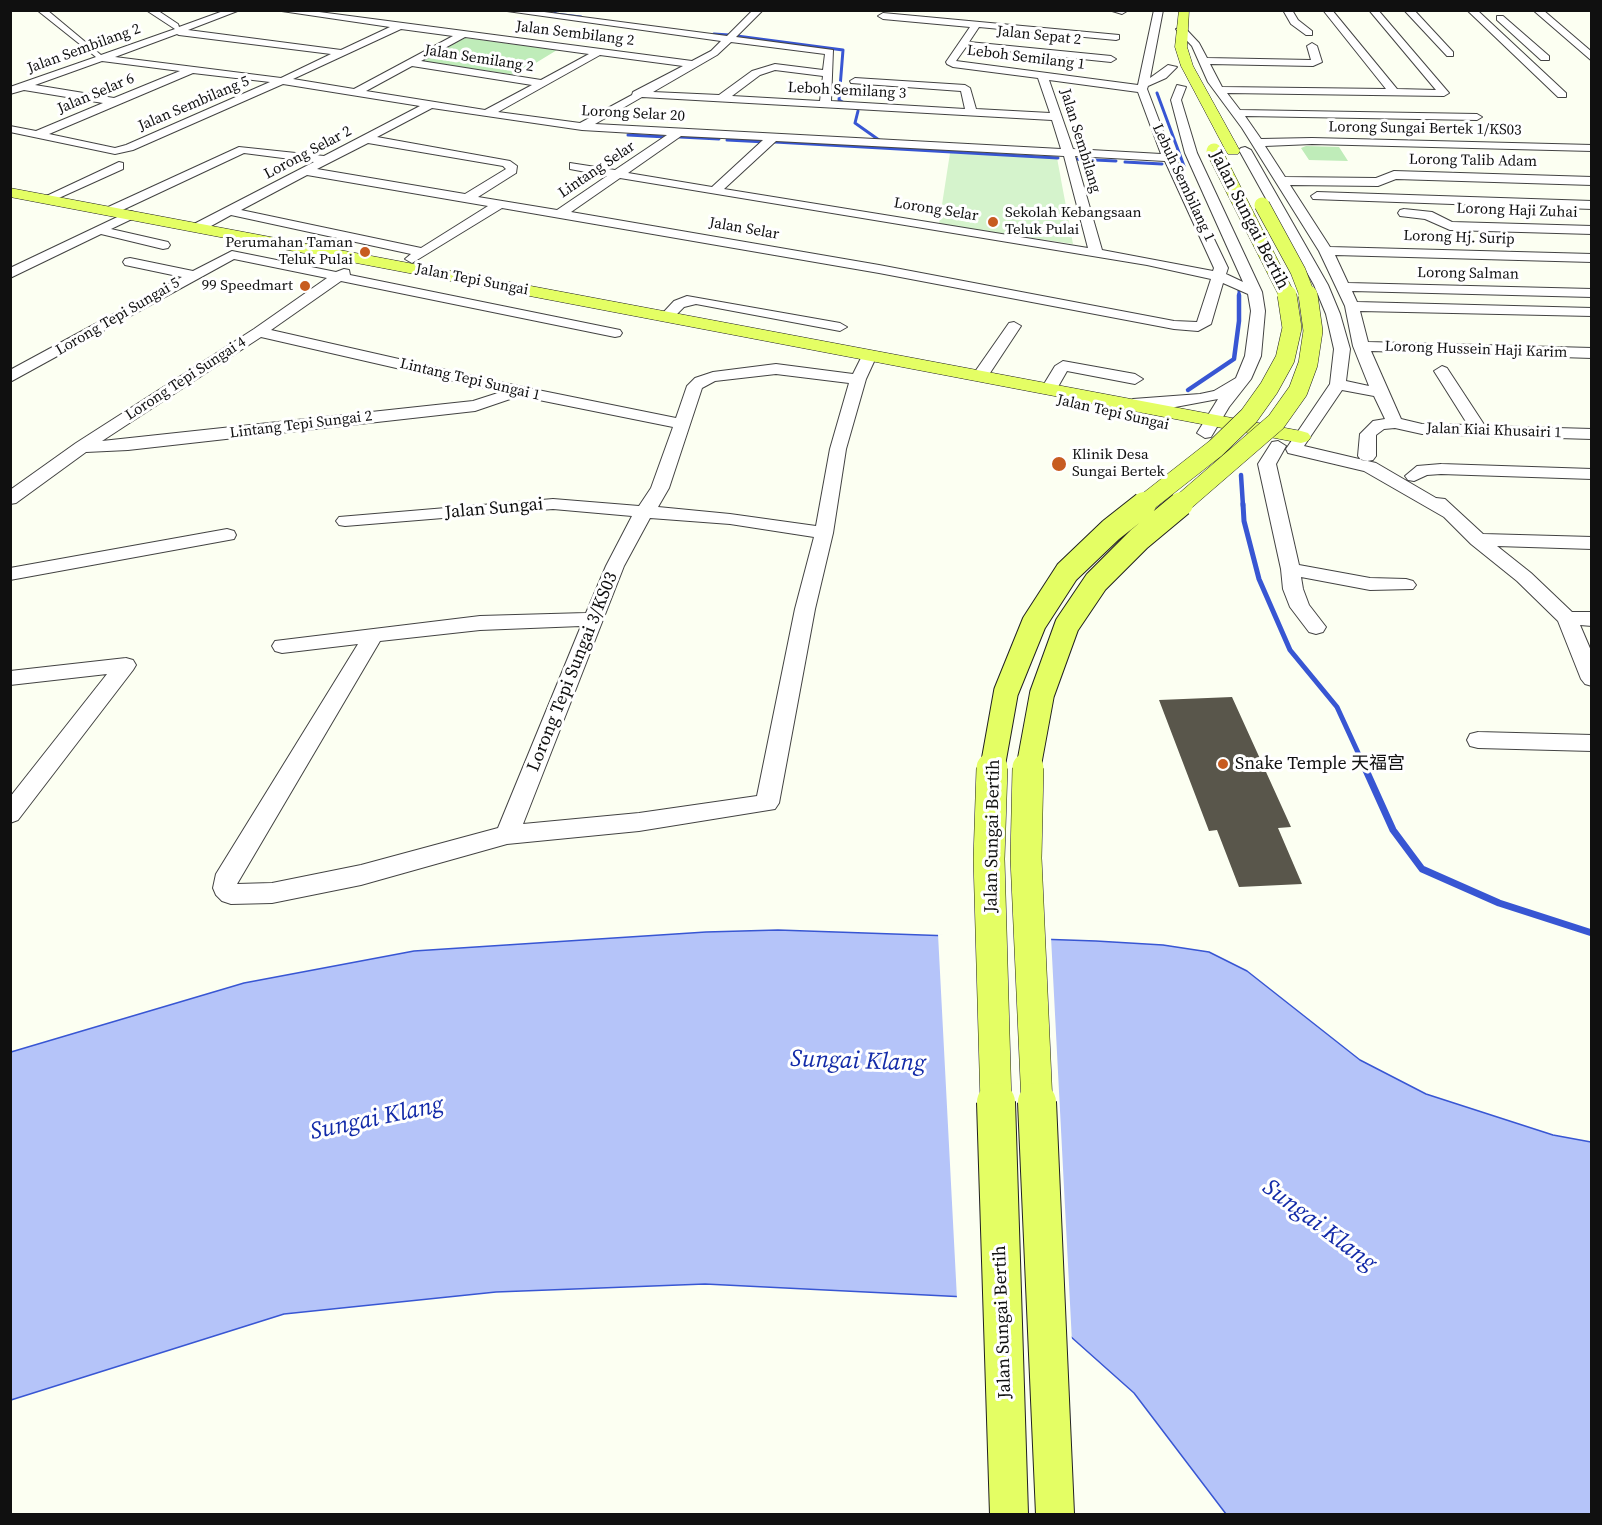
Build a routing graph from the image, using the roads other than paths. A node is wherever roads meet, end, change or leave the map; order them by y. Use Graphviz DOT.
graph roads {
  1 [pos="41,10"];
  2 [pos="150,10"];
  3 [pos="236,10"];
  4 [pos="279,10"];
  5 [pos="369,10"];
  6 [pos="599,10"];
  7 [pos="759,10"];
  8 [pos="1113,10"];
  9 [pos="1159,10"];
  10 [pos="1171,10"];
  11 [pos="1184,10"];
  12 [pos="1287,10"];
  13 [pos="1327,10"];
  14 [pos="1373,10"];
  15 [pos="1408,10"];
  16 [pos="1471,10"];
  17 [pos="1493,10"];
  18 [pos="1537,10"];
  19 [pos="507,11"];
  20 [pos="1122,11"];
  21 [pos="546,16"];
  22 [pos="883,16"];
  23 [pos="349,20"];
  24 [pos="581,21"];
  25 [pos="530,24"];
  26 [pos="975,25"];
  27 [pos="400,26"];
  28 [pos="1175,28"];
  29 [pos="175,29"];
  30 [pos="515,32"];
  31 [pos="1309,33"];
  32 [pos="462,35"];
  33 [pos="1116,37"];
  34 [pos="499,39"];
  35 [pos="729,39"];
  36 [pos="963,44"];
  37 [pos="1312,46"];
  38 [pos="344,52"];
  39 [pos="599,52"];
  40 [pos="1450,54"];
  41 [pos="98,56"];
  42 [pos="1270,56"];
  43 [pos="1200,57"];
  44 [pos="1545,58"];
  45 [pos="1592,58"];
  46 [pos="1111,59"];
  47 [pos="1171,62"];
  48 [pos="412,63"];
  49 [pos="690,64"];
  50 [pos="193,70"];
  51 [pos="827,73"];
  52 [pos="1042,75"];
  53 [pos="284,81"];
  54 [pos="855,81"];
  55 [pos="542,83"];
  56 [pos="1344,85"];
  57 [pos="1143,86"];
  58 [pos="1216,86"];
  59 [pos="24,87"];
  60 [pos="1181,87"];
  61 [pos="1198,87"];
  62 [pos="10,92"];
  63 [pos="357,92"];
  64 [pos="1395,93"];
  65 [pos="637,94"];
  66 [pos="1562,96"];
  67 [pos="721,99"];
  68 [pos="116,102"];
  69 [pos="432,105"];
  70 [pos="825,105"];
  71 [pos="1193,109"];
  72 [pos="972,113"];
  73 [pos="1236,113"];
  74 [pos="487,114"];
  75 [pos="1056,117"];
  76 [pos="1477,117"];
  77 [pos="582,127"];
  78 [pos="1247,127"];
  79 [pos="1417,127"];
  80 [pos="10,129"];
  81 [pos="680,131"];
  82 [pos="37,135"];
  83 [pos="774,136"];
  84 [pos="367,139"];
  85 [pos="19,142"];
  86 [pos="1228,146"];
  87 [pos="1592,148"];
  88 [pos="1068,151"];
  89 [pos="1170,158"];
  90 [pos="327,160"];
  91 [pos="119,166"];
  92 [pos="574,166"];
  93 [pos="306,171"];
  94 [pos="616,176"];
  95 [pos="1282,180"];
  96 [pos="1592,181"];
  97 [pos="714,191"];
  98 [pos="10,192"];
  99 [pos="1291,195"];
  100 [pos="468,198"];
  101 [pos="46,199"];
  102 [pos="500,204"];
  103 [pos="1592,206"];
  104 [pos="1299,210"];
  105 [pos="1321,210"];
  106 [pos="110,211"];
  107 [pos="228,211"];
  108 [pos="1387,213"];
  109 [pos="560,214"];
  110 [pos="129,215"];
  111 [pos="197,228"];
  112 [pos="98,230"];
  113 [pos="1592,231"];
  114 [pos="163,245"];
  115 [pos="1326,251"];
  116 [pos="423,252"];
  117 [pos="1096,252"];
  118 [pos="225,257"];
  119 [pos="1592,258"];
  120 [pos="362,260"];
  121 [pos="130,262"];
  122 [pos="400,266"];
  123 [pos="10,274"];
  124 [pos="193,275"];
  125 [pos="1218,276"];
  126 [pos="338,277"];
  127 [pos="1343,287"];
  128 [pos="1255,292"];
  129 [pos="1592,293"];
  130 [pos="1352,306"];
  131 [pos="1592,312"];
  132 [pos="666,317"];
  133 [pos="1174,325"];
  134 [pos="1014,326"];
  135 [pos="840,327"];
  136 [pos="259,332"];
  137 [pos="615,333"];
  138 [pos="1361,346"];
  139 [pos="1592,353"];
  140 [pos="869,355"];
  141 [pos="934,368"];
  142 [pos="1442,370"];
  143 [pos="980,376"];
  144 [pos="10,377"];
  145 [pos="858,379"];
  146 [pos="1135,379"];
  147 [pos="1243,380"];
  148 [pos="1338,384"];
  149 [pos="1049,389"];
  150 [pos="518,391"];
  151 [pos="1380,393"];
  152 [pos="1133,404"];
  153 [pos="1395,423"];
  154 [pos="682,424"];
  155 [pos="1210,426"];
  156 [pos="1480,430"];
  157 [pos="1592,434"];
  158 [pos="1291,444"];
  159 [pos="82,447"];
  160 [pos="1367,456"];
  161 [pos="1592,474"];
  162 [pos="1414,476"];
  163 [pos="10,499"];
  164 [pos="644,511"];
  165 [pos="1448,513"];
  166 [pos="345,521"];
  167 [pos="824,533"];
  168 [pos="227,535"];
  169 [pos="1478,540"];
  170 [pos="1592,543"];
  171 [pos="1291,569"];
  172 [pos="10,574"];
  173 [pos="1406,585"];
  174 [pos="1566,618"];
  175 [pos="595,619"];
  176 [pos="1592,619"];
  177 [pos="1316,627"];
  178 [pos="374,635"];
  179 [pos="282,646"];
  180 [pos="10,678"];
  181 [pos="1591,679"];
  182 [pos="1478,740"];
  183 [pos="1592,743"];
  184 [pos="11,812"];
  185 [pos="507,835"];
  186 [pos="1009,1515"];
  187 [pos="1055,1515"];
  1 -- 41 [label="street"];
  2 -- 29 [label="street"];
  3 -- 29 [label="street, Jalan Sembilang 2"];
  4 -- 23 [label="street, Jalan Sembilang 2"];
  5 -- 23 [label="street"];
  6 -- 24 [label="street"];
  7 -- 35 [label="street"];
  8 -- 20 [label="street"];
  9 -- 57 [label="street"];
  10 -- 28 [label="main road, Jalan Sungai Bertih"];
  11 -- 28 [label="main road, Jalan Sungai Bertih"];
  12 -- 31 [label="street"];
  13 -- 64 [label="street"];
  14 -- 64 [label="street"];
  15 -- 40 [label="street"];
  16 -- 66 [label="street"];
  17 -- 44 [label="street"];
  18 -- 45 [label="street"];
  19 -- 21 [label="street"];
  21 -- 24 [label="street"];
  21 -- 25 [label="street"];
  22 -- 26 [label="street"];
  23 -- 27 [label="street, Jalan Sembilang 2"];
  24 -- 35 [label="street"];
  26 -- 33 [label="street"];
  26 -- 36 [label="street, Leboh Semilang 1"];
  27 -- 32 [label="street, Jalan Sembilang 2"];
  27 -- 38 [label="street, Jalan Sembilang 5"];
  28 -- 43 [label="street"];
  28 -- 61 [label="main road, Jalan Sungai Bertih"];
  29 -- 38 [label="street"];
  29 -- 41 [label="street, Jalan Sembilang 2"];
  30 -- 34 [label="street"];
  32 -- 34 [label="street, Jalan Sembilang 2"];
  32 -- 48 [label="street"];
  34 -- 39 [label="street, Jalan Sembilang 2"];
  35 -- 49 [label="street"];
  35 -- 51 [label="street"];
  36 -- 46 [label="street, Jalan Sepat 2"];
  36 -- 52 [label="street, Leboh Semilang 1"];
  37 -- 43 [label="street"];
  38 -- 53 [label="street, Jalan Sembilang 5"];
  39 -- 49 [label="street, Jalan Sembilang 2"];
  39 -- 55 [label="street"];
  41 -- 50 [label="street, Lorong Selar 20"];
  41 -- 59 [label="street, Jalan Sembilang 2"];
  42 -- 43 [label="street"];
  43 -- 58 [label="street"];
  47 -- 57 [label="street"];
  47 -- 60 [label="main road"];
  48 -- 55 [label="street, Jalan Semilang 2"];
  48 -- 63 [label="street"];
  49 -- 65 [label="street"];
  50 -- 53 [label="street, Lorong Selar 20"];
  50 -- 68 [label="street, Jalan Selar 6"];
  51 -- 67 [label="street"];
  51 -- 70 [label="street"];
  52 -- 57 [label="street, Leboh Semilang 1"];
  52 -- 75 [label="street, Jalan Sembilang"];
  53 -- 63 [label="street, Lorong Selar 20"];
  53 -- 82 [label="street, Jalan Sembilang 5"];
  54 -- 72 [label="street"];
  55 -- 74 [label="street"];
  56 -- 58 [label="street"];
  57 -- 89 [label="street, Lebuh Sembilang 1"];
  58 -- 64 [label="street"];
  58 -- 73 [label="street"];
  59 -- 62 [label="street, Jalan Sembilang 2"];
  59 -- 68 [label="street"];
  60 -- 71 [label="main road"];
  60 -- 128 [label="street"];
  61 -- 86 [label="main road, Jalan Sungai Bertih"];
  61 -- 148 [label="street"];
  63 -- 69 [label="street, Lorong Selar 20"];
  65 -- 67 [label="street, Leboh Semilang 3"];
  65 -- 77 [label="street"];
  67 -- 70 [label="street, Leboh Semilang 3"];
  68 -- 82 [label="street, Jalan Selar 6"];
  69 -- 74 [label="street, Lorong Selar 20"];
  69 -- 84 [label="street, Lorong Selar 2"];
  70 -- 72 [label="street, Leboh Semilang 3"];
  72 -- 75 [label="street, Leboh Semilang 3"];
  73 -- 76 [label="street"];
  73 -- 78 [label="street"];
  74 -- 77 [label="street, Lorong Selar 20"];
  75 -- 88 [label="street, Jalan Sembilang"];
  77 -- 81 [label="street, Lorong Selar 20"];
  78 -- 79 [label="street"];
  78 -- 86 [label="street"];
  80 -- 82 [label="street"];
  81 -- 83 [label="street, Lorong Selar 20"];
  81 -- 94 [label="street, Lintang Selar"];
  82 -- 85 [label="street, Jalan Selar 6"];
  83 -- 88 [label="street, Lorong Selar 20"];
  83 -- 97 [label="street"];
  84 -- 90 [label="street, Lorong Selar 2"];
  84 -- 100 [label="street"];
  86 -- 87 [label="street, Lorong Sungai Bertek 1/KS03"];
  86 -- 95 [label="street"];
  86 -- 186 [label="main road, Jalan Sungai Bertih, bridge"];
  86 -- 187 [label="main road, Jalan Sungai Bertih, bridge"];
  88 -- 89 [label="street, Lorong Selar 20"];
  88 -- 117 [label="street, Jalan Sembilang"];
  89 -- 125 [label="street, Lebuh Sembilang 1"];
  90 -- 93 [label="street, Lorong Selar 2"];
  90 -- 106 [label="street"];
  91 -- 101 [label="street"];
  92 -- 94 [label="street, Lorong Selar"];
  93 -- 100 [label="street, Jalan Selar"];
  93 -- 107 [label="street, Lorong Selar 2"];
  94 -- 97 [label="street, Lorong Selar"];
  94 -- 109 [label="street, Lintang Selar"];
  95 -- 96 [label="street, Lorong Talib Adam"];
  95 -- 99 [label="street"];
  97 -- 117 [label="street, Lorong Selar"];
  98 -- 101 [label="main road, Jalan Tepi Sungai"];
  99 -- 103 [label="street"];
  99 -- 104 [label="street"];
  100 -- 102 [label="street, Jalan Selar"];
  101 -- 106 [label="main road, Jalan Tepi Sungai"];
  102 -- 109 [label="street, Jalan Selar"];
  102 -- 116 [label="street"];
  104 -- 105 [label="street"];
  104 -- 115 [label="street"];
  106 -- 110 [label="main road, Jalan Tepi Sungai"];
  107 -- 111 [label="street, Lorong Selar 2"];
  107 -- 116 [label="street"];
  108 -- 113 [label="street, Lorong Haji Zuhai"];
  109 -- 133 [label="street, Jalan Selar"];
  110 -- 111 [label="main road, Jalan Tepi Sungai"];
  110 -- 112 [label="street"];
  111 -- 120 [label="main road, Jalan Tepi Sungai"];
  112 -- 114 [label="street"];
  112 -- 123 [label="street"];
  115 -- 119 [label="street, Lorong Hj. Surip"];
  115 -- 127 [label="street"];
  116 -- 122 [label="street"];
  117 -- 125 [label="street, Lorong Selar"];
  118 -- 124 [label="street, Lorong Tepi Sungai 5"];
  118 -- 126 [label="street, Jalan Tepi Sungai"];
  120 -- 122 [label="main road, Jalan Tepi Sungai"];
  120 -- 126 [label="street, Lorong Tepi Sungai 4"];
  121 -- 124 [label="street"];
  122 -- 132 [label="main road, Jalan Tepi Sungai"];
  124 -- 144 [label="street, Lorong Tepi Sungai 5"];
  125 -- 128 [label="street, Lorong Selar"];
  125 -- 133 [label="street, Lebuh Sembilang 1"];
  126 -- 136 [label="street, Lorong Tepi Sungai 4"];
  126 -- 137 [label="street, Jalan Tepi Sungai"];
  127 -- 129 [label="street, Lorong Salman"];
  127 -- 130 [label="street"];
  128 -- 147 [label="street"];
  130 -- 131 [label="street"];
  130 -- 138 [label="street"];
  132 -- 135 [label="street"];
  132 -- 140 [label="main road, Jalan Tepi Sungai"];
  134 -- 143 [label="street"];
  136 -- 150 [label="street, Lintang Tepi Sungai 1"];
  136 -- 159 [label="street, Lorong Tepi Sungai 4"];
  138 -- 139 [label="street, Lorong Hussein Haji Karim"];
  138 -- 151 [label="street"];
  140 -- 141 [label="main road, Jalan Tepi Sungai"];
  140 -- 145 [label="street"];
  141 -- 143 [label="main road, Jalan Tepi Sungai"];
  141 -- 155 [label="main road, Jalan Tepi Sungai"];
  142 -- 156 [label="street"];
  143 -- 149 [label="main road, Jalan Tepi Sungai"];
  145 -- 154 [label="street, Lorong Tepi Sungai 3/KS03"];
  145 -- 167 [label="street"];
  146 -- 149 [label="street, Jalan Tepi Sungai"];
  147 -- 152 [label="street"];
  147 -- 155 [label="street"];
  148 -- 151 [label="street"];
  148 -- 158 [label="street"];
  149 -- 152 [label="main road, Jalan Tepi Sungai"];
  150 -- 154 [label="street, Lintang Tepi Sungai 1"];
  150 -- 159 [label="street, Lintang Tepi Sungai 2"];
  151 -- 153 [label="street"];
  152 -- 155 [label="main road, Jalan Tepi Sungai"];
  153 -- 156 [label="street, Jalan Kiai Khusairi 1"];
  153 -- 160 [label="street"];
  154 -- 164 [label="street, Lorong Tepi Sungai 3/KS03"];
  155 -- 158 [label="main road, Jalan Tepi Sungai"];
  156 -- 157 [label="street, Jalan Kiai Khusairi 1"];
  158 -- 160 [label="street"];
  158 -- 165 [label="street"];
  158 -- 171 [label="street"];
  159 -- 163 [label="street, Lorong Tepi Sungai 4"];
  160 -- 162 [label="street"];
  161 -- 162 [label="street"];
  162 -- 165 [label="street"];
  164 -- 166 [label="street, Jalan Sungai"];
  164 -- 167 [label="street, Jalan Sungai"];
  164 -- 175 [label="street, Lorong Tepi Sungai 3/KS03"];
  165 -- 169 [label="street"];
  167 -- 185 [label="street"];
  168 -- 172 [label="street"];
  169 -- 170 [label="street"];
  169 -- 174 [label="street"];
  171 -- 173 [label="street"];
  171 -- 177 [label="street"];
  174 -- 176 [label="street"];
  174 -- 181 [label="street"];
  175 -- 178 [label="street"];
  175 -- 185 [label="street, Lorong Tepi Sungai 3/KS03"];
  178 -- 179 [label="street"];
  178 -- 185 [label="street"];
  180 -- 184 [label="street"];
  182 -- 183 [label="street"];
}
